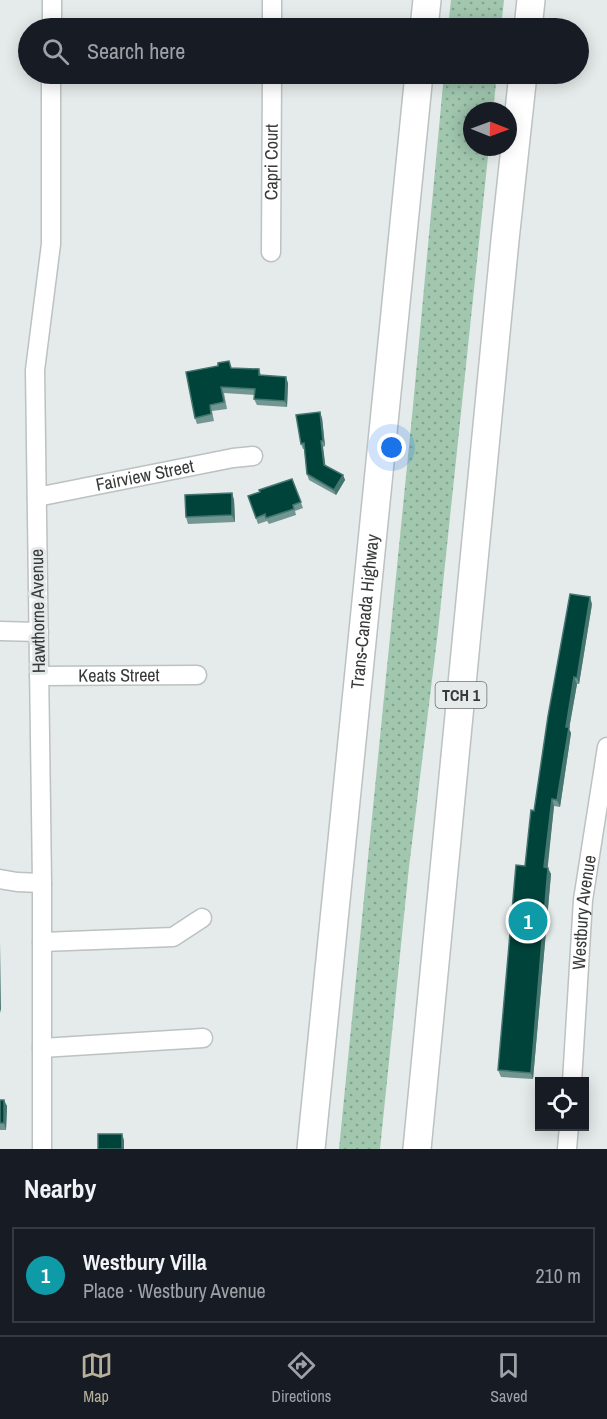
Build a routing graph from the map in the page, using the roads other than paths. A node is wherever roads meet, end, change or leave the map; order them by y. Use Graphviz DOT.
graph roads {
  1 [pos="52,0"];
  2 [pos="272,0"];
  3 [pos="427,0"];
  4 [pos="531,0"];
  5 [pos="52,18"];
  6 [pos="272,18"];
  7 [pos="425,18"];
  8 [pos="529,18"];
  9 [pos="51,84"];
  10 [pos="272,84"];
  11 [pos="418,84"];
  12 [pos="522,84"];
  13 [pos="271,252"];
  14 [pos="253,456"];
  15 [pos="37,497"];
  16 [pos="0,631"];
  17 [pos="39,632"];
  18 [pos="197,675"];
  19 [pos="39,676"];
  20 [pos="607,747"];
  21 [pos="0,879"];
  22 [pos="42,883"];
  23 [pos="202,918"];
  24 [pos="42,942"];
  25 [pos="203,1038"];
  26 [pos="42,1048"];
  27 [pos="318,1075"];
  28 [pos="572,1077"];
  29 [pos="569,1131"];
  30 [pos="42,1149"];
  31 [pos="306,1149"];
  32 [pos="311,1149"];
  33 [pos="417,1149"];
  34 [pos="567,1149"];
  1 -- 5 [label="street"];
  2 -- 6 [label="street"];
  3 -- 7 [label="highway"];
  4 -- 8 [label="highway"];
  9 -- 15 [label="street, Hawthorne Avenue"];
  10 -- 13 [label="street, Capri Court"];
  11 -- 27 [label="highway, Trans-Canada Highway"];
  12 -- 33 [label="highway, TCH 1"];
  14 -- 15 [label="street, Fairview Street"];
  15 -- 17 [label="street, Hawthorne Avenue"];
  16 -- 17 [label="street"];
  17 -- 19 [label="street, Hawthorne Avenue"];
  18 -- 19 [label="street, Keats Street"];
  19 -- 22 [label="street, Hawthorne Avenue"];
  20 -- 28 [label="street, Westbury Avenue"];
  21 -- 22 [label="street"];
  22 -- 24 [label="street, Hawthorne Avenue"];
  23 -- 24 [label="street"];
  24 -- 26 [label="street, Hawthorne Avenue"];
  25 -- 26 [label="street"];
  26 -- 30 [label="street, Hawthorne Avenue"];
  27 -- 31 [label="highway"];
  27 -- 32 [label="highway, Trans-Canada Highway"];
  29 -- 34 [label="street"];
}
